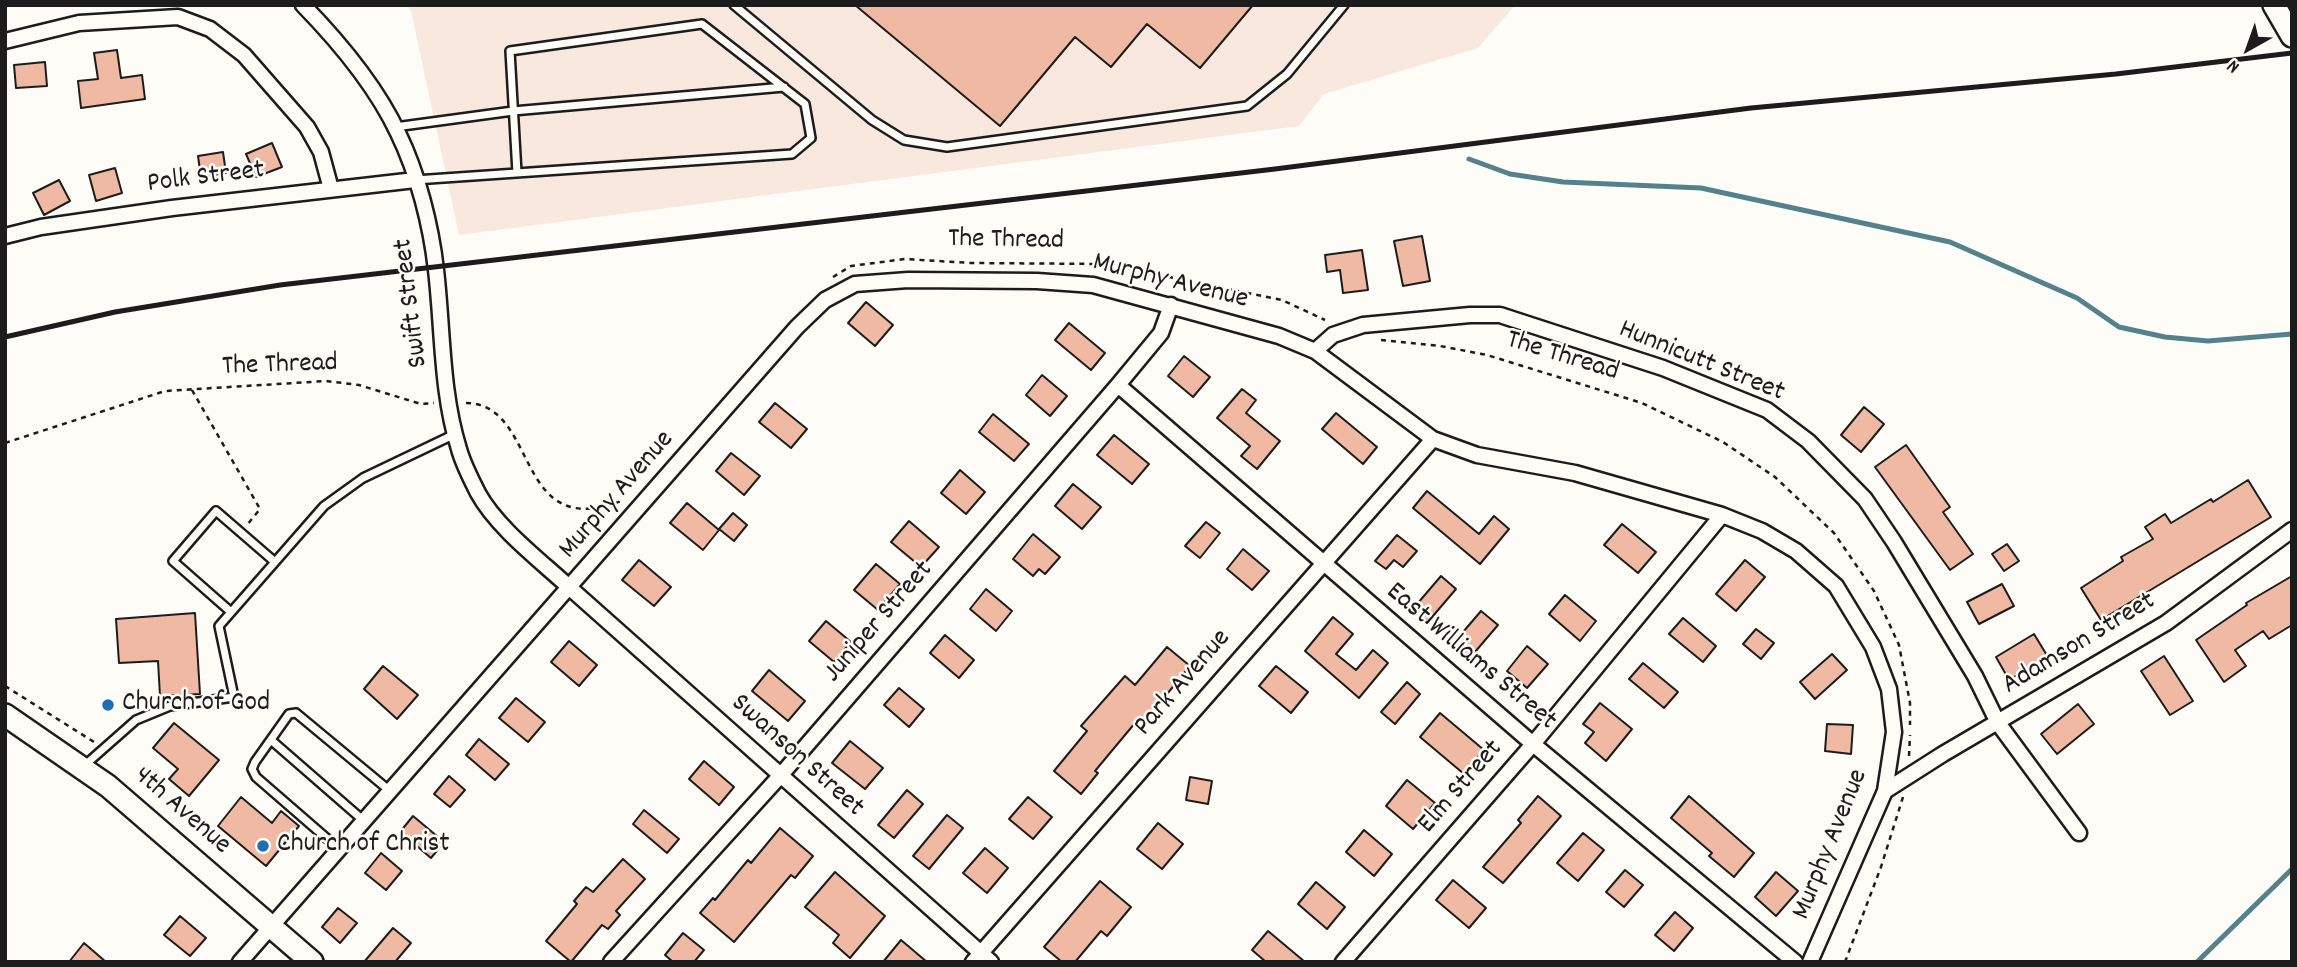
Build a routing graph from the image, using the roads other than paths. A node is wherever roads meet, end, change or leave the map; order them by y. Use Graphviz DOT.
graph roads {
  1 [pos="303,5"];
  2 [pos="734,5"];
  3 [pos="1344,5"];
  4 [pos="2274,5"];
  5 [pos="2292,36"];
  6 [pos="5,41"];
  7 [pos="784,87"];
  8 [pos="513,111"];
  9 [pos="395,127"];
  10 [pos="517,173"];
  11 [pos="415,180"];
  12 [pos="331,189"];
  13 [pos="5,236"];
  14 [pos="1171,305"];
  15 [pos="1315,351"];
  16 [pos="1118,386"];
  17 [pos="455,434"];
  18 [pos="1433,439"];
  19 [pos="1723,515"];
  20 [pos="2292,530"];
  21 [pos="275,562"];
  22 [pos="1322,564"];
  23 [pos="570,588"];
  24 [pos="232,612"];
  25 [pos="5,715"];
  26 [pos="1998,723"];
  27 [pos="271,740"];
  28 [pos="1533,744"];
  29 [pos="82,768"];
  30 [pos="780,776"];
  31 [pos="390,791"];
  32 [pos="1885,791"];
  33 [pos="364,821"];
  34 [pos="2078,833"];
  35 [pos="339,849"];
  36 [pos="270,927"];
  37 [pos="982,959"];
  38 [pos="240,962"];
  39 [pos="312,962"];
  40 [pos="611,962"];
  41 [pos="1343,962"];
  42 [pos="1795,962"];
  43 [pos="1811,962"];
  1 -- 9 [label="street, Swift Street"];
  2 -- 3 [label="lane"];
  4 -- 5 [label="street"];
  6 -- 12 [label="street"];
  7 -- 8 [label="lane"];
  7 -- 8 [label="lane"];
  7 -- 10 [label="lane"];
  8 -- 9 [label="lane"];
  8 -- 10 [label="lane"];
  9 -- 11 [label="street, Swift Street"];
  10 -- 11 [label="lane"];
  11 -- 12 [label="street, Polk Street"];
  11 -- 17 [label="street, Swift Street"];
  12 -- 13 [label="street, Polk Street"];
  14 -- 15 [label="street, Murphy Avenue"];
  14 -- 16 [label="street, Juniper Street"];
  14 -- 23 [label="street, Murphy Avenue"];
  15 -- 18 [label="street, Murphy Avenue"];
  15 -- 26 [label="street, Hunnicutt Street"];
  16 -- 22 [label="street, East Williams Street"];
  16 -- 30 [label="street, Juniper Street"];
  17 -- 21 [label="lane"];
  17 -- 23 [label="street, Swift Street"];
  18 -- 19 [label="street, Murphy Avenue"];
  18 -- 22 [label="street, Park Avenue"];
  19 -- 28 [label="street, Elm Street"];
  19 -- 32 [label="street, Murphy Avenue"];
  20 -- 26 [label="street, Adamson Street"];
  21 -- 24 [label="lane"];
  21 -- 24 [label="lane"];
  22 -- 28 [label="street, East Williams Street"];
  22 -- 37 [label="street, Park Avenue"];
  23 -- 30 [label="street, Swanson Street"];
  23 -- 31 [label="street, Murphy Avenue"];
  24 -- 29 [label="lane"];
  25 -- 29 [label="street, 4th Avenue"];
  26 -- 32 [label="street, Adamson Street"];
  26 -- 34 [label="street, Hunnicutt Street"];
  27 -- 31 [label="lane"];
  27 -- 33 [label="lane"];
  27 -- 35 [label="lane"];
  28 -- 41 [label="street, Elm Street"];
  28 -- 42 [label="street, East Williams Street"];
  29 -- 36 [label="street, 4th Avenue"];
  30 -- 37 [label="street, Swanson Street"];
  30 -- 40 [label="street, Juniper Street"];
  31 -- 33 [label="street, Murphy Avenue"];
  32 -- 43 [label="street, Murphy Avenue"];
  33 -- 35 [label="street, Murphy Avenue"];
  35 -- 36 [label="street, Murphy Avenue"];
  36 -- 38 [label="street, Murphy Avenue"];
  36 -- 39 [label="street, 4th Avenue"];
}
